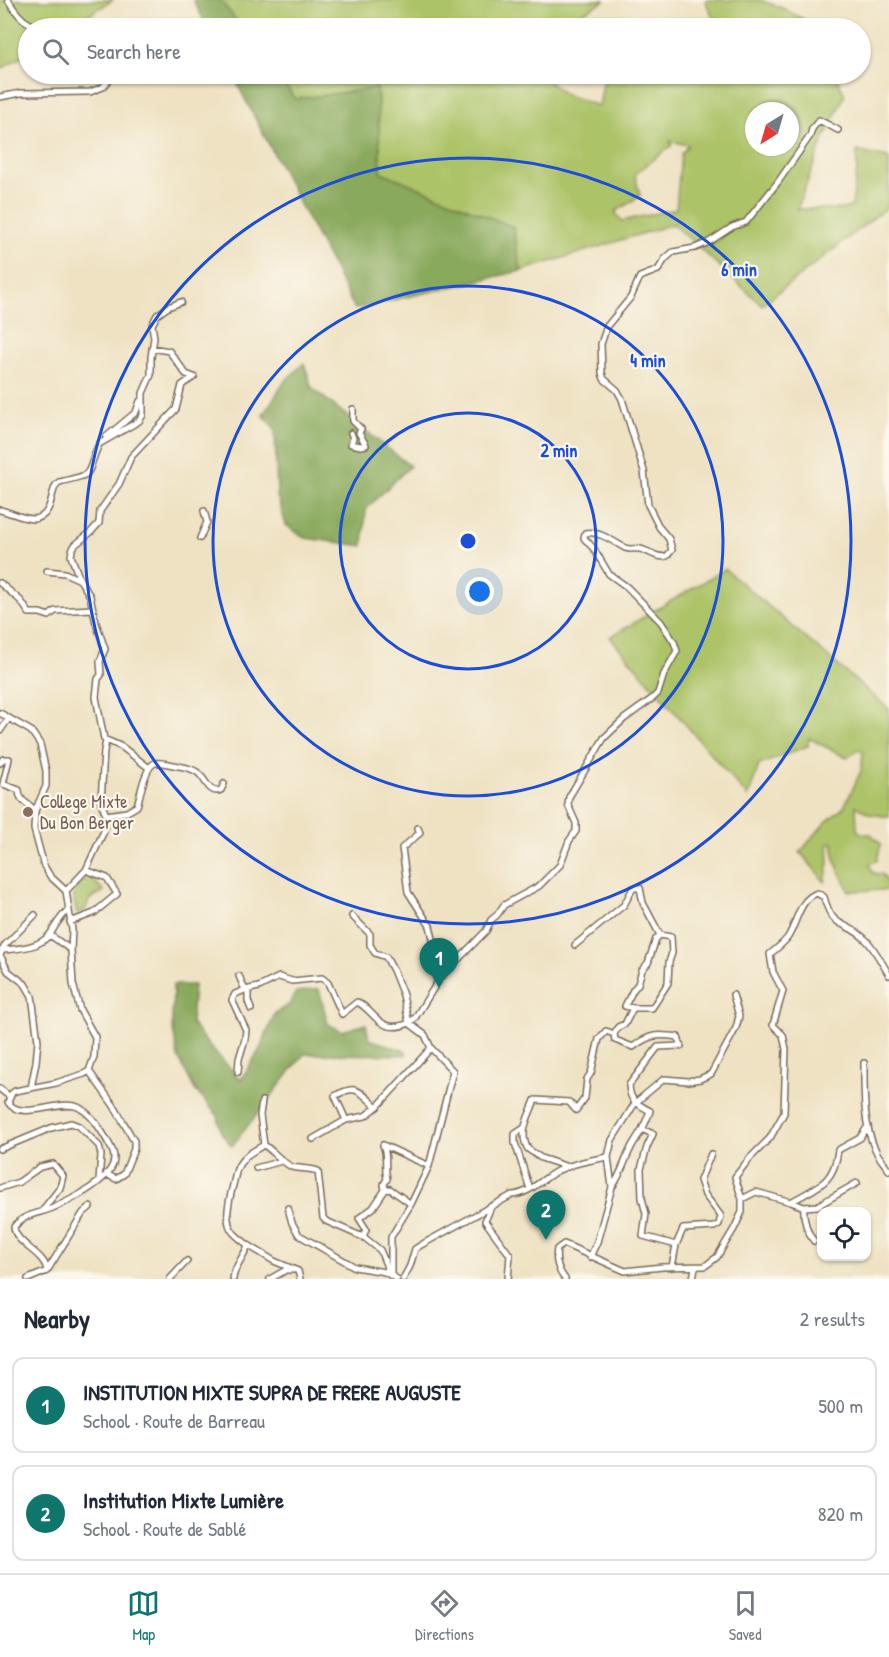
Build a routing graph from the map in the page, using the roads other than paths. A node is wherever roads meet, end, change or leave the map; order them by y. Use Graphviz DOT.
graph roads {
  1 [pos="8,0"];
  2 [pos="21,18"];
  3 [pos="105,84"];
  4 [pos="0,97"];
  5 [pos="838,130"];
  6 [pos="181,302"];
  7 [pos="152,348"];
  8 [pos="353,409"];
  9 [pos="351,433"];
  10 [pos="0,510"];
  11 [pos="204,511"];
  12 [pos="200,538"];
  13 [pos="47,571"];
  14 [pos="80,580"];
  15 [pos="0,583"];
  16 [pos="92,609"];
  17 [pos="0,713"];
  18 [pos="9,718"];
  19 [pos="0,731"];
  20 [pos="106,741"];
  21 [pos="0,763"];
  22 [pos="149,768"];
  23 [pos="224,784"];
  24 [pos="35,811"];
  25 [pos="106,815"];
  26 [pos="418,828"];
  27 [pos="87,870"];
  28 [pos="66,891"];
  29 [pos="68,910"];
  30 [pos="35,915"];
  31 [pos="352,916"];
  32 [pos="70,922"];
  33 [pos="50,935"];
  34 [pos="660,935"];
  35 [pos="575,945"];
  36 [pos="71,950"];
  37 [pos="1,951"];
  38 [pos="460,956"];
  39 [pos="889,975"];
  40 [pos="239,976"];
  41 [pos="246,990"];
  42 [pos="733,996"];
  43 [pos="633,1008"];
  44 [pos="252,1009"];
  45 [pos="409,1023"];
  46 [pos="614,1034"];
  47 [pos="431,1048"];
  48 [pos="864,1063"];
  49 [pos="89,1071"];
  50 [pos="238,1072"];
  51 [pos="31,1088"];
  52 [pos="0,1089"];
  53 [pos="9,1096"];
  54 [pos="262,1101"];
  55 [pos="635,1103"];
  56 [pos="377,1107"];
  57 [pos="346,1120"];
  58 [pos="868,1126"];
  59 [pos="524,1128"];
  60 [pos="644,1130"];
  61 [pos="313,1139"];
  62 [pos="264,1145"];
  63 [pos="1,1148"];
  64 [pos="711,1154"];
  65 [pos="608,1157"];
  66 [pos="282,1161"];
  67 [pos="429,1166"];
  68 [pos="568,1167"];
  69 [pos="256,1168"];
  70 [pos="889,1170"];
  71 [pos="107,1173"];
  72 [pos="99,1181"];
  73 [pos="857,1183"];
  74 [pos="612,1187"];
  75 [pos="0,1188"];
  76 [pos="530,1189"];
  77 [pos="385,1190"];
  78 [pos="742,1199"];
  79 [pos="791,1202"];
  80 [pos="411,1204"];
  81 [pos="90,1207"];
  82 [pos="491,1207"];
  83 [pos="804,1207"];
  84 [pos="288,1208"];
  85 [pos="44,1211"];
  86 [pos="363,1237"];
  87 [pos="814,1241"];
  88 [pos="248,1245"];
  89 [pos="676,1245"];
  90 [pos="590,1257"];
  91 [pos="187,1261"];
  92 [pos="672,1267"];
  93 [pos="695,1267"];
  94 [pos="47,1271"];
  95 [pos="298,1271"];
  96 [pos="392,1278"];
  97 [pos="28,1279"];
  98 [pos="170,1279"];
  99 [pos="233,1279"];
  100 [pos="270,1279"];
  101 [pos="300,1279"];
  102 [pos="403,1279"];
  103 [pos="508,1279"];
  104 [pos="565,1279"];
  105 [pos="693,1279"];
  1 -- 2 [label="street"];
  3 -- 4 [label="street"];
  5 -- 38 [label="street"];
  6 -- 7 [label="street"];
  7 -- 10 [label="street"];
  7 -- 14 [label="street"];
  8 -- 9 [label="street"];
  11 -- 12 [label="street"];
  13 -- 14 [label="street"];
  14 -- 16 [label="street"];
  15 -- 16 [label="street"];
  16 -- 20 [label="street"];
  17 -- 18 [label="street"];
  18 -- 19 [label="street"];
  18 -- 24 [label="street"];
  20 -- 22 [label="street"];
  20 -- 25 [label="street"];
  21 -- 24 [label="street"];
  22 -- 23 [label="street"];
  22 -- 25 [label="street"];
  24 -- 28 [label="street"];
  25 -- 27 [label="street"];
  26 -- 38 [label="street"];
  27 -- 28 [label="street"];
  27 -- 32 [label="street"];
  28 -- 29 [label="street"];
  29 -- 32 [label="street"];
  29 -- 33 [label="street"];
  30 -- 37 [label="street"];
  31 -- 45 [label="street"];
  32 -- 36 [label="street"];
  33 -- 36 [label="street"];
  33 -- 37 [label="street"];
  34 -- 35 [label="street"];
  34 -- 43 [label="street"];
  34 -- 43 [label="street"];
  36 -- 49 [label="street"];
  37 -- 51 [label="street"];
  38 -- 45 [label="street"];
  39 -- 78 [label="street"];
  40 -- 41 [label="street"];
  41 -- 44 [label="street"];
  41 -- 45 [label="street"];
  41 -- 50 [label="street"];
  42 -- 55 [label="street"];
  43 -- 46 [label="street"];
  45 -- 47 [label="street"];
  46 -- 55 [label="street"];
  46 -- 59 [label="street"];
  47 -- 56 [label="street"];
  47 -- 67 [label="street"];
  48 -- 58 [label="street"];
  49 -- 51 [label="street"];
  49 -- 71 [label="street"];
  51 -- 53 [label="street"];
  52 -- 53 [label="street"];
  53 -- 71 [label="street"];
  54 -- 62 [label="street"];
  55 -- 60 [label="street"];
  55 -- 65 [label="street"];
  56 -- 57 [label="street"];
  56 -- 57 [label="street"];
  57 -- 61 [label="street"];
  58 -- 70 [label="street"];
  58 -- 79 [label="street"];
  59 -- 68 [label="street"];
  59 -- 76 [label="street"];
  60 -- 74 [label="street"];
  60 -- 89 [label="street"];
  62 -- 66 [label="street"];
  62 -- 88 [label="street"];
  63 -- 72 [label="street"];
  64 -- 89 [label="street"];
  65 -- 68 [label="street"];
  65 -- 74 [label="street"];
  66 -- 69 [label="street"];
  66 -- 86 [label="street"];
  67 -- 77 [label="street"];
  67 -- 80 [label="street"];
  68 -- 76 [label="street"];
  71 -- 72 [label="street"];
  72 -- 85 [label="street"];
  73 -- 83 [label="street"];
  74 -- 90 [label="street"];
  75 -- 85 [label="street"];
  76 -- 82 [label="street"];
  77 -- 80 [label="street"];
  77 -- 86 [label="street"];
  78 -- 79 [label="street"];
  78 -- 93 [label="street"];
  79 -- 83 [label="street"];
  80 -- 96 [label="street"];
  81 -- 94 [label="street"];
  82 -- 102 [label="street"];
  82 -- 103 [label="street"];
  83 -- 87 [label="street"];
  84 -- 96 [label="street"];
  85 -- 94 [label="street"];
  86 -- 96 [label="street"];
  88 -- 95 [label="street"];
  88 -- 99 [label="street"];
  89 -- 92 [label="street"];
  90 -- 92 [label="street"];
  90 -- 104 [label="street"];
  91 -- 98 [label="street"];
  92 -- 93 [label="street"];
  93 -- 105 [label="street"];
  94 -- 97 [label="street"];
  95 -- 100 [label="street"];
  95 -- 101 [label="street"];
}
